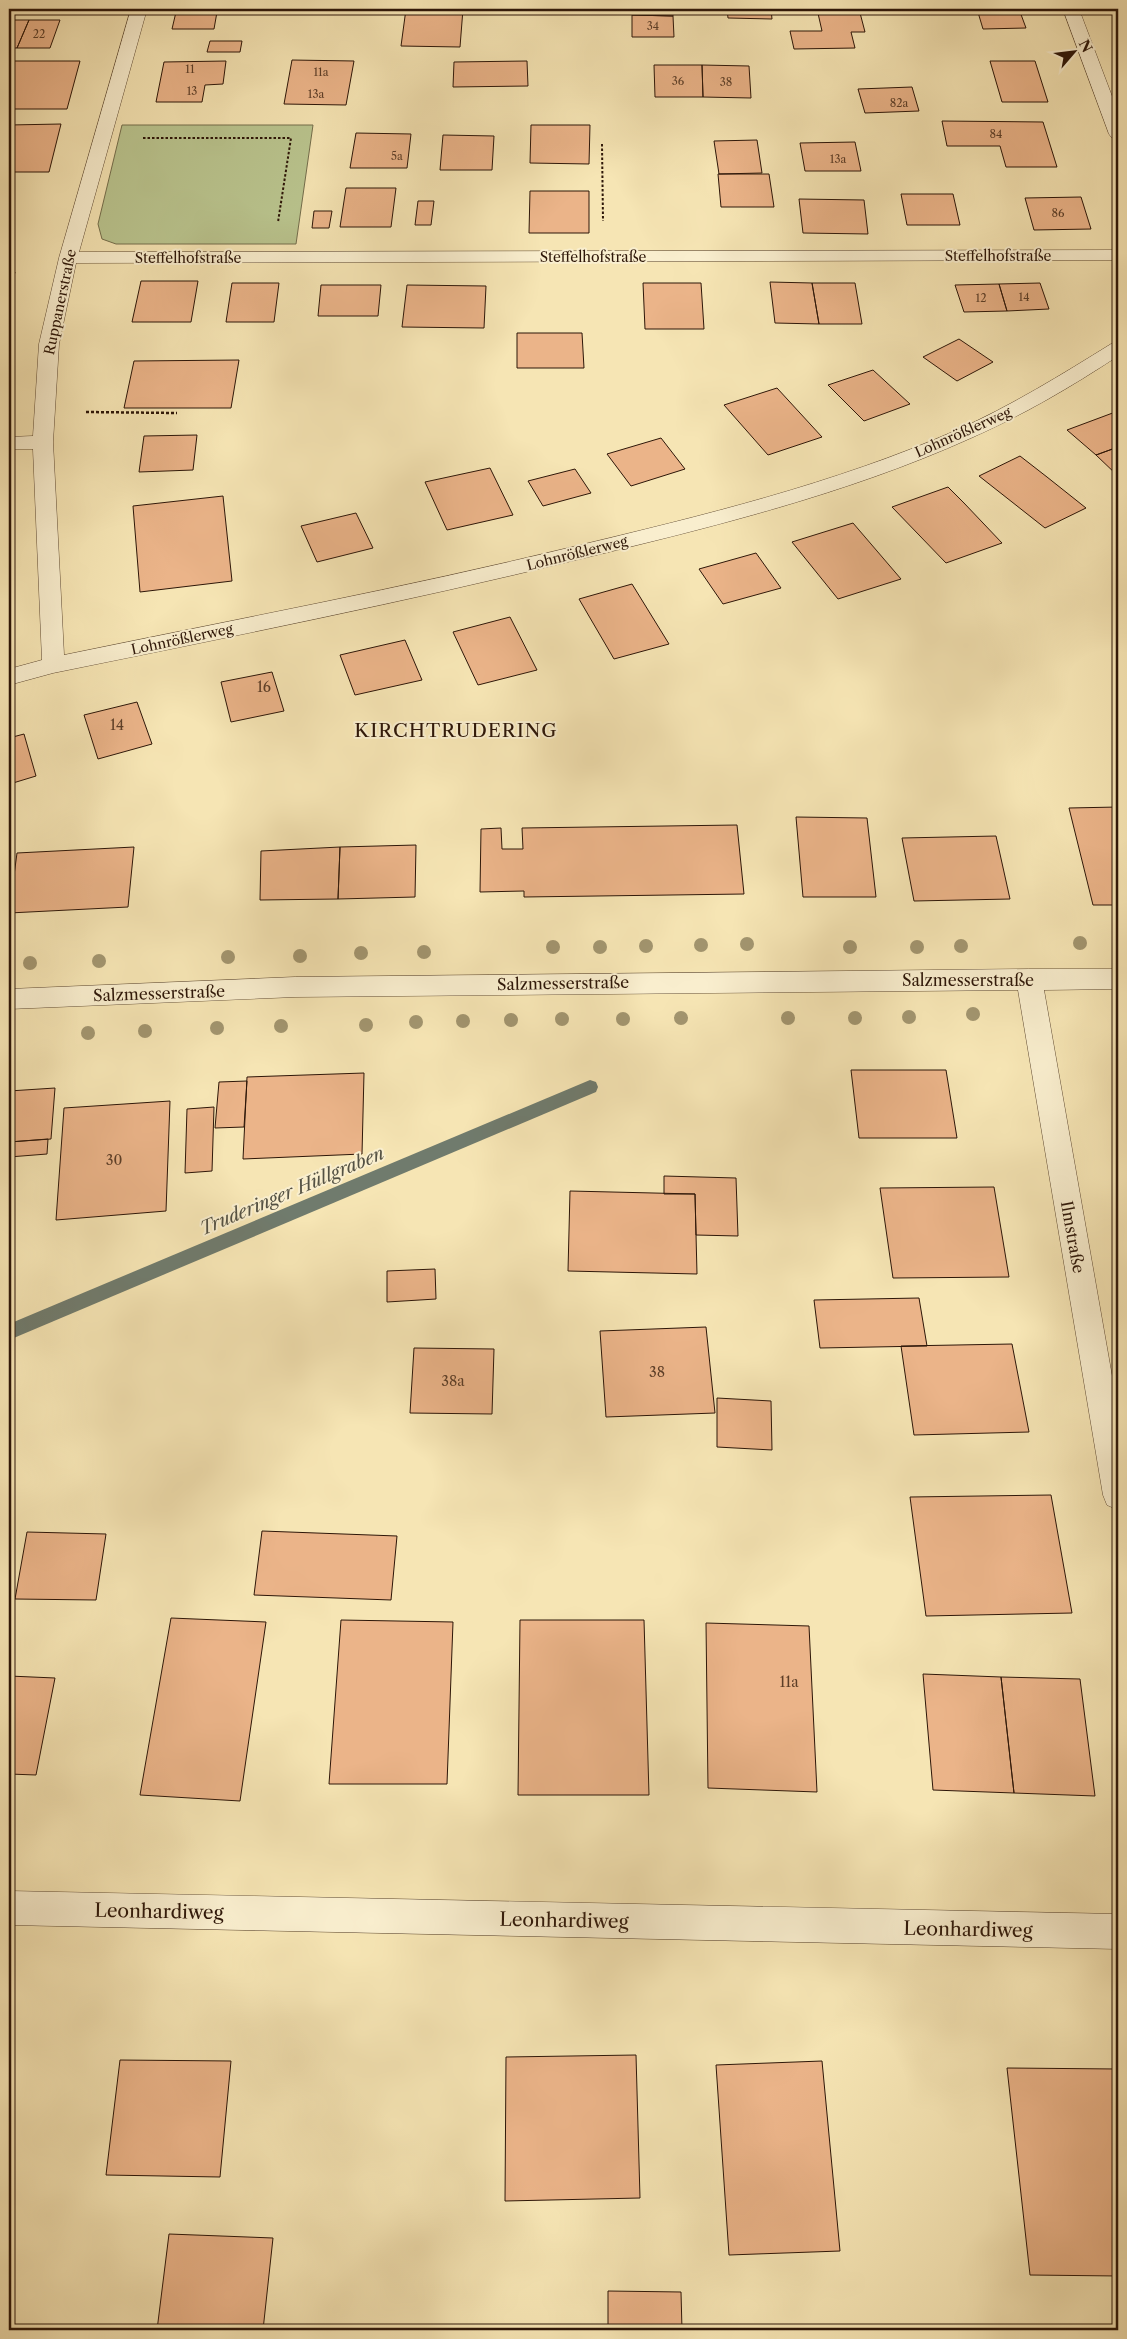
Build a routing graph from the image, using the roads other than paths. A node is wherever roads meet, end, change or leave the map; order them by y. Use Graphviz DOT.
graph roads {
  1 [pos="139,9"];
  2 [pos="1070,9"];
  3 [pos="1118,134"];
  4 [pos="1118,255"];
  5 [pos="68,258"];
  6 [pos="1118,348"];
  7 [pos="43,442"];
  8 [pos="9,443"];
  9 [pos="53,665"];
  10 [pos="9,677"];
  11 [pos="1029,979"];
  12 [pos="1118,979"];
  13 [pos="9,999"];
  14 [pos="1118,1495"];
  15 [pos="9,1908"];
  16 [pos="1118,1932"];
  1 -- 5 [label="street, Ruppanerstraße"];
  2 -- 3 [label="street"];
  4 -- 5 [label="street, Steffelhofstraße"];
  5 -- 7 [label="street, Ruppanerstraße"];
  6 -- 9 [label="street, Lohnrößlerweg"];
  7 -- 8 [label="street"];
  7 -- 9 [label="street, Ruppanerstraße"];
  9 -- 10 [label="street, Lohnrößlerweg"];
  11 -- 12 [label="street, Salzmesserstraße"];
  11 -- 13 [label="street, Salzmesserstraße"];
  11 -- 14 [label="street, Ilmstraße"];
  15 -- 16 [label="street, Leonhardiweg"];
}
